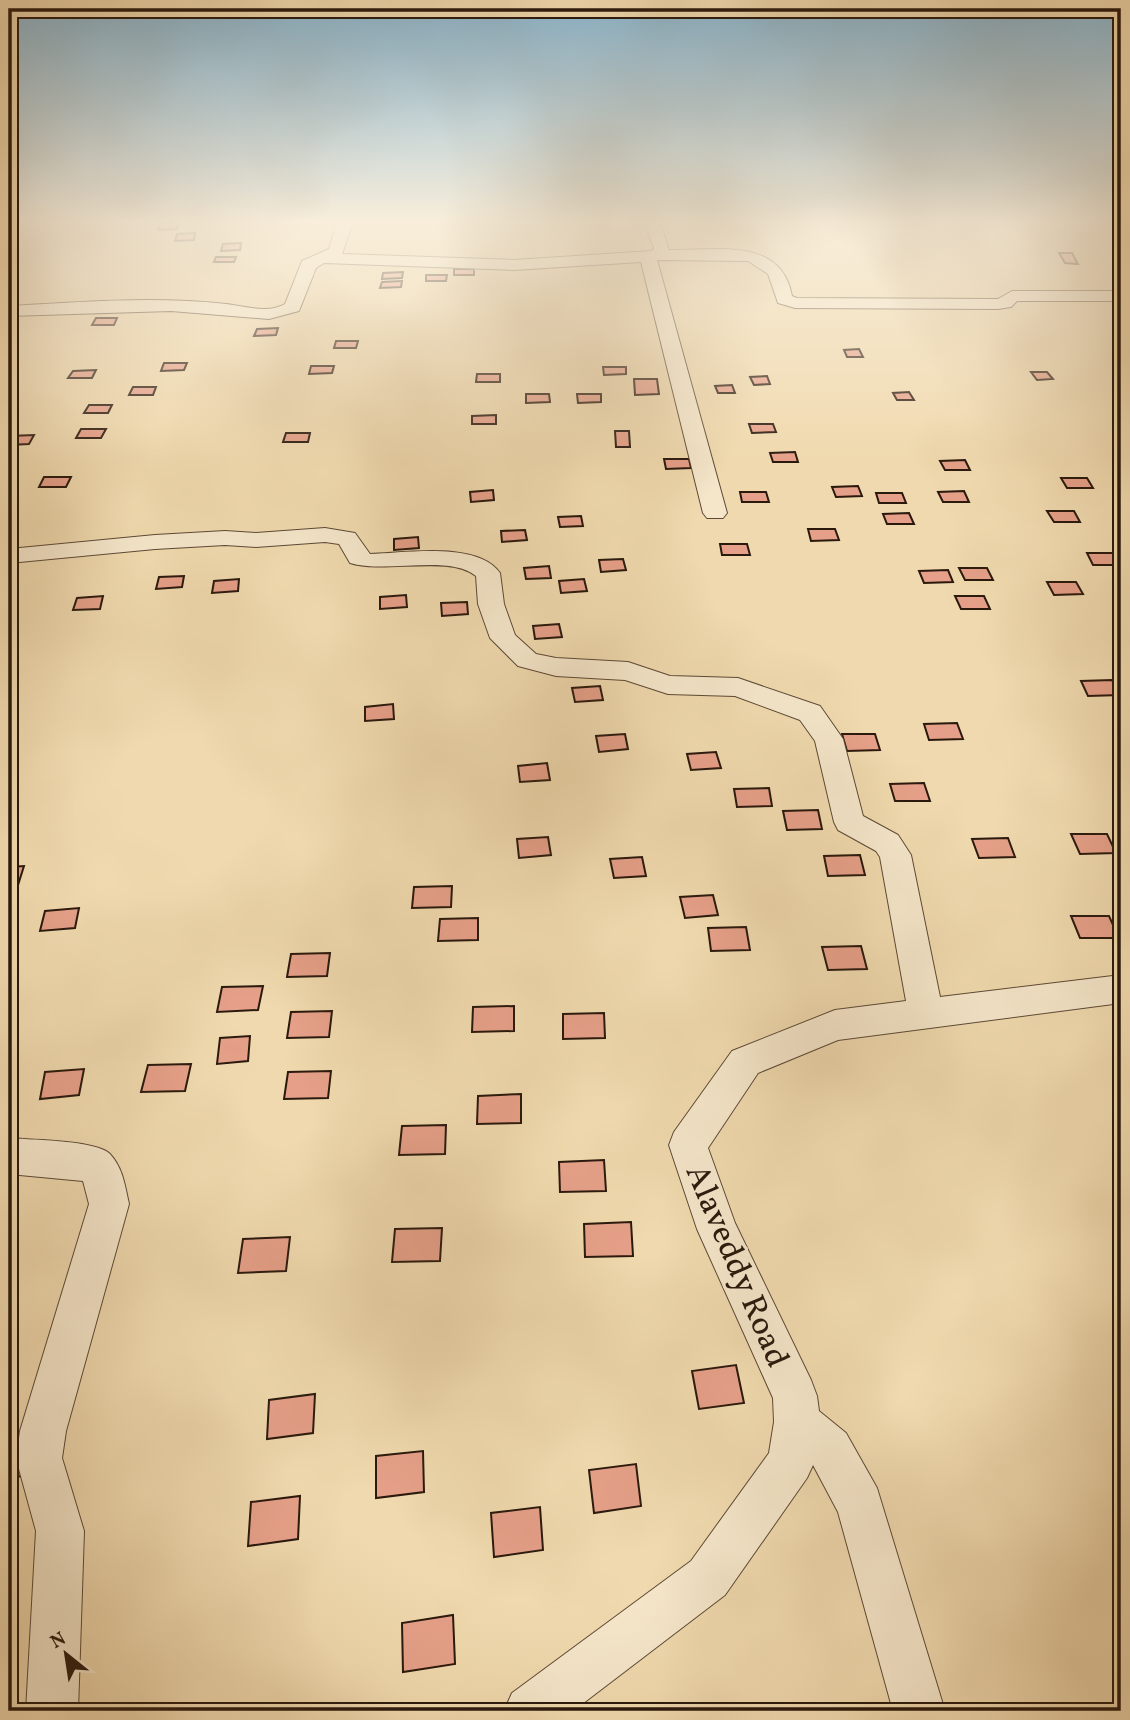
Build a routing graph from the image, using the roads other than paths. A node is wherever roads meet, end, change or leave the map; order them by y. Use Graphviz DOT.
graph roads {
  1 [pos="295,300"];
  2 [pos="665,300"];
  3 [pos="787,300"];
  4 [pos="1008,300"];
  5 [pos="9,311"];
  6 [pos="715,513"];
  7 [pos="9,556"];
  8 [pos="1121,989"];
  9 [pos="926,1013"];
  10 [pos="9,1156"];
  11 [pos="797,1422"];
  12 [pos="52,1711"];
  13 [pos="530,1711"];
  14 [pos="919,1711"];
  1 -- 5 [label="street"];
  2 -- 6 [label="street"];
  3 -- 4 [label="street"];
  7 -- 9 [label="street"];
  8 -- 9 [label="street, Alaveddy Road"];
  9 -- 11 [label="street, Alaveddy Road"];
  10 -- 12 [label="street"];
  11 -- 13 [label="street, Alaveddy Road"];
  11 -- 14 [label="street"];
}
